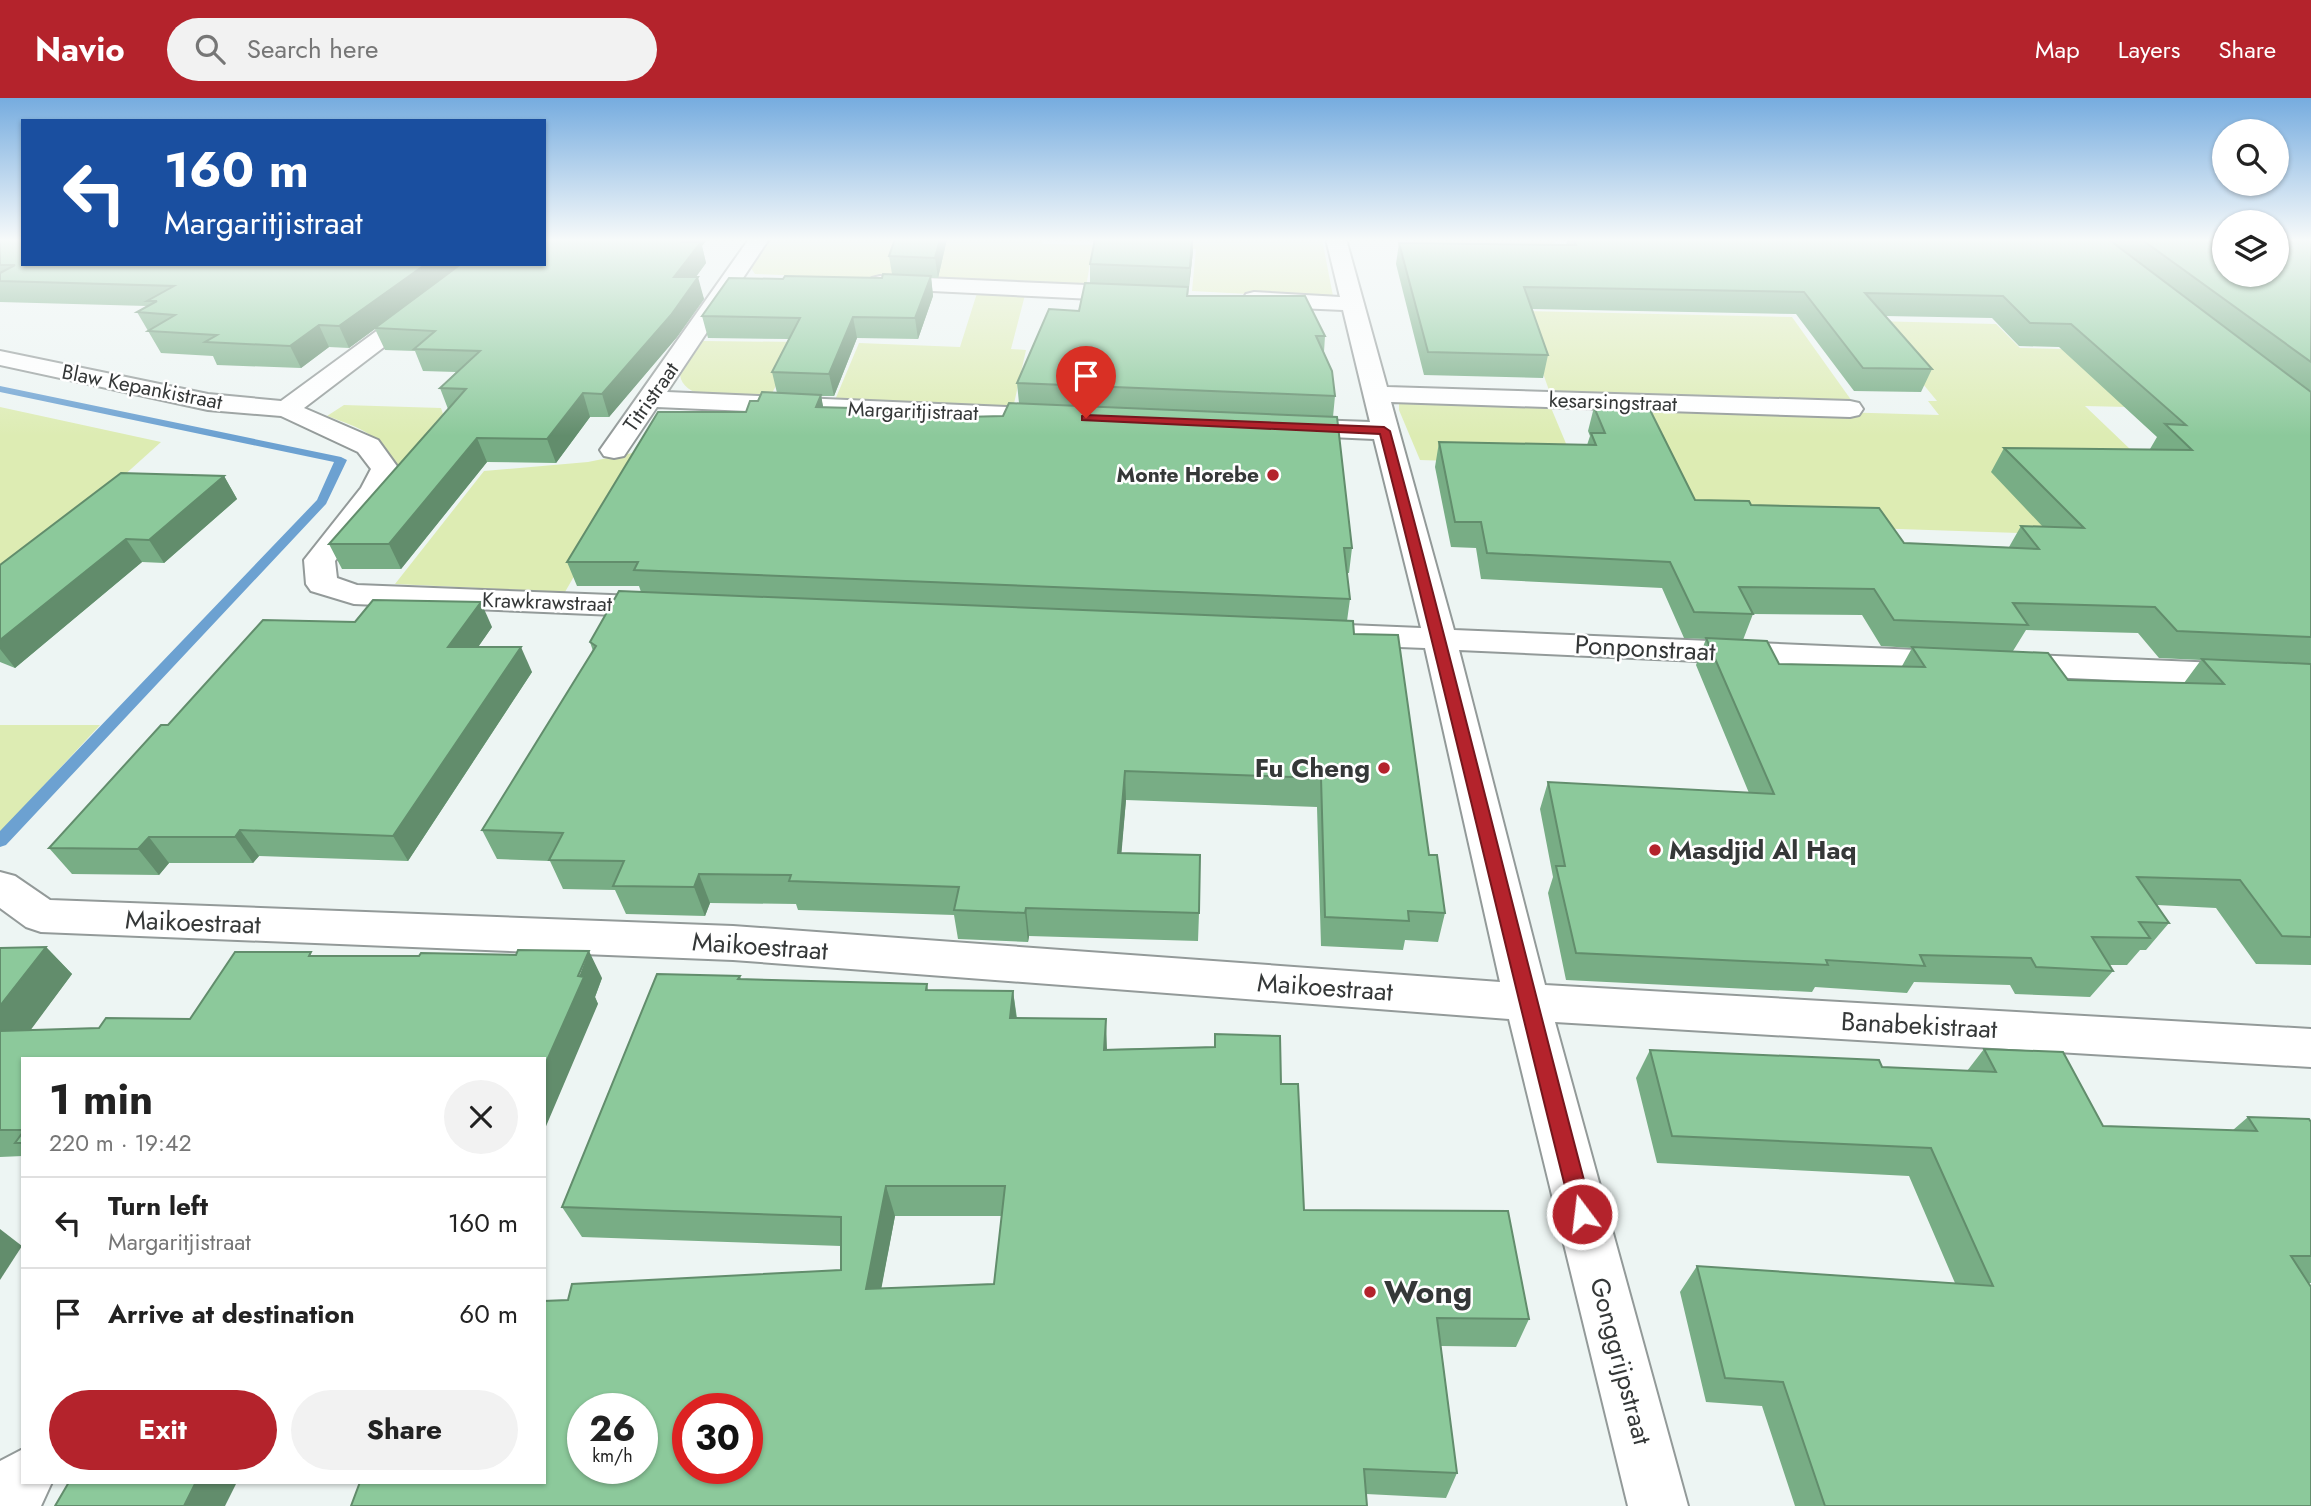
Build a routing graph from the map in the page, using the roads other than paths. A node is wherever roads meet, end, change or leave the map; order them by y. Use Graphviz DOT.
graph roads {
  1 [pos="1351,304"];
  2 [pos="427,305"];
  3 [pos="716,305"];
  4 [pos="0,358"];
  5 [pos="651,399"];
  6 [pos="286,409"];
  7 [pos="1850,409"];
  8 [pos="1380,412"];
  9 [pos="1080,418"];
  10 [pos="1260,425"];
  11 [pos="614,450"];
  12 [pos="688,608"];
  13 [pos="1314,634"];
  14 [pos="1440,639"];
  15 [pos="2311,678"];
  16 [pos="0,887"];
  17 [pos="1527,1002"];
  18 [pos="2311,1048"];
  19 [pos="21,1483"];
  20 [pos="8,1506"];
  21 [pos="1658,1506"];
  1 -- 8 [label="street, Gonggrijpstraat"];
  2 -- 6 [label="street"];
  3 -- 5 [label="street, Titristraat"];
  4 -- 6 [label="street, Blaw Kepankistraat"];
  5 -- 9 [label="street, Margaritjistraat"];
  5 -- 11 [label="street, Titristraat"];
  6 -- 12 [label="street, Krawkrawstraat"];
  7 -- 8 [label="street, kesarsingstraat"];
  8 -- 10 [label="street"];
  8 -- 14 [label="street, Gonggrijpstraat"];
  13 -- 14 [label="street"];
  14 -- 15 [label="street, Ponponstraat"];
  14 -- 17 [label="street, Gonggrijpstraat"];
  16 -- 17 [label="street, Maikoestraat"];
  17 -- 18 [label="street, Banabekistraat"];
  17 -- 21 [label="street, Gonggrijpstraat"];
  19 -- 20 [label="street"];
}
